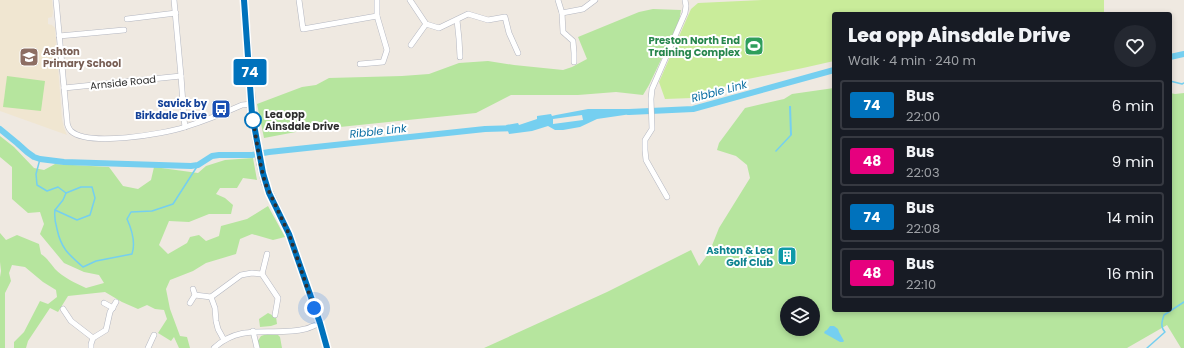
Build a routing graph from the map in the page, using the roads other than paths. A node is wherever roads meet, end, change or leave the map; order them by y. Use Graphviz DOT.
graph roads {
  1 [pos="56,0"];
  2 [pos="174,0"];
  3 [pos="244,0"];
  4 [pos="299,0"];
  5 [pos="377,0"];
  6 [pos="410,0"];
  7 [pos="558,0"];
  8 [pos="595,0"];
  9 [pos="684,0"];
  10 [pos="176,13"];
  11 [pos="562,13"];
  12 [pos="377,16"];
  13 [pos="127,19"];
  14 [pos="457,20"];
  15 [pos="426,24"];
  16 [pos="124,30"];
  17 [pos="59,36"];
  18 [pos="411,45"];
  19 [pos="518,53"];
  20 [pos="460,57"];
  21 [pos="574,62"];
  22 [pos="360,64"];
  23 [pos="181,76"];
  24 [pos="64,88"];
  25 [pos="252,104"];
  26 [pos="185,127"];
  27 [pos="667,197"];
  28 [pos="267,254"];
  29 [pos="262,274"];
  30 [pos="193,289"];
  31 [pos="195,295"];
  32 [pos="211,297"];
  33 [pos="116,302"];
  34 [pos="104,303"];
  35 [pos="190,303"];
  36 [pos="112,308"];
  37 [pos="63,309"];
  38 [pos="275,315"];
  39 [pos="320,323"];
  40 [pos="253,331"];
  41 [pos="154,335"];
  42 [pos="93,338"];
  43 [pos="224,340"];
  44 [pos="91,348"];
  45 [pos="148,348"];
  46 [pos="214,348"];
  47 [pos="257,348"];
  48 [pos="327,348"];
  1 -- 17 [label="street"];
  2 -- 10 [label="street"];
  3 -- 25 [label="street"];
  4 -- 12 [label="street"];
  5 -- 12 [label="street"];
  6 -- 15 [label="street"];
  7 -- 11 [label="street"];
  8 -- 11 [label="street"];
  9 -- 27 [label="street"];
  10 -- 13 [label="street"];
  10 -- 23 [label="street"];
  11 -- 21 [label="street"];
  12 -- 22 [label="street"];
  14 -- 15 [label="street"];
  14 -- 19 [label="street"];
  14 -- 20 [label="street"];
  15 -- 18 [label="street"];
  16 -- 17 [label="street"];
  17 -- 24 [label="street"];
  23 -- 24 [label="street, Arnside Road"];
  23 -- 26 [label="street"];
  24 -- 26 [label="street"];
  25 -- 26 [label="street"];
  25 -- 39 [label="street"];
  28 -- 29 [label="street"];
  29 -- 32 [label="street"];
  29 -- 38 [label="street"];
  30 -- 31 [label="street"];
  31 -- 32 [label="street"];
  31 -- 35 [label="street"];
  32 -- 43 [label="street"];
  33 -- 36 [label="street"];
  34 -- 36 [label="street"];
  36 -- 42 [label="street"];
  37 -- 42 [label="street"];
  39 -- 40 [label="street"];
  39 -- 48 [label="street"];
  40 -- 43 [label="street"];
  40 -- 47 [label="street"];
  41 -- 45 [label="street"];
  42 -- 44 [label="street"];
  43 -- 46 [label="street"];
}
